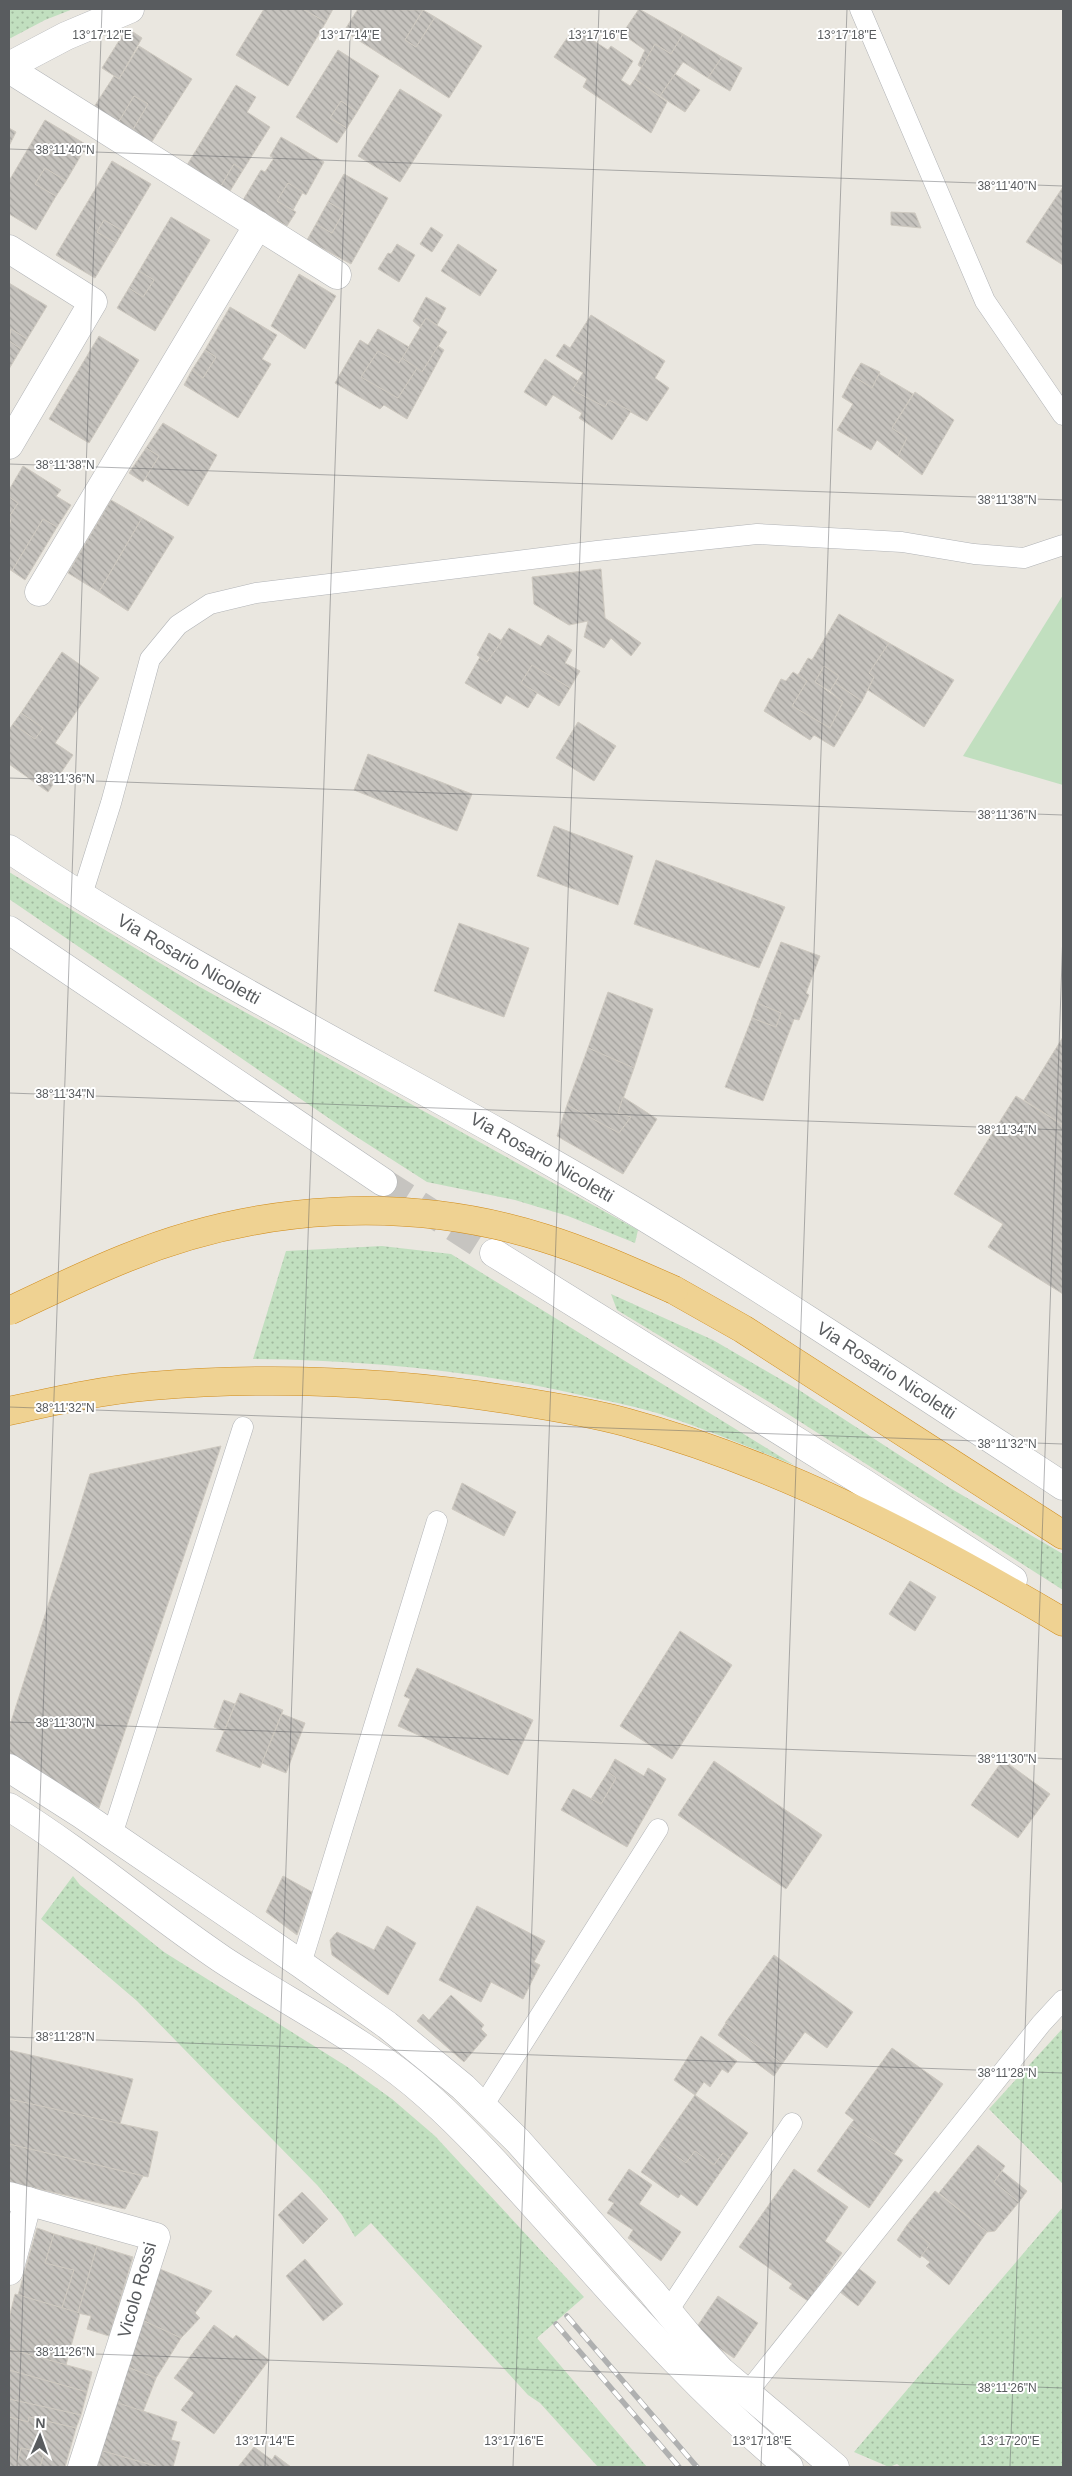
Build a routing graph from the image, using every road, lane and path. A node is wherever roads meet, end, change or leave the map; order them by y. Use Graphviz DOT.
graph roads {
  1 [pos="130,9"];
  2 [pos="860,9"];
  3 [pos="9,68"];
  4 [pos="258,225"];
  5 [pos="9,249"];
  6 [pos="337,275"];
  7 [pos="1063,416"];
  8 [pos="9,445"];
  9 [pos="1063,545"];
  10 [pos="39,592"];
  11 [pos="9,849"];
  12 [pos="81,898"];
  13 [pos="9,930"];
  14 [pos="383,1182"];
  15 [pos="494,1254"];
  16 [pos="9,1311"];
  17 [pos="9,1410"];
  18 [pos="243,1427"];
  19 [pos="1063,1486"];
  20 [pos="437,1521"];
  21 [pos="1063,1535"];
  22 [pos="1063,1613"];
  23 [pos="1063,1622"];
  24 [pos="9,1768"];
  25 [pos="9,1807"];
  26 [pos="658,1829"];
  27 [pos="112,1835"];
  28 [pos="301,1964"];
  29 [pos="1063,2000"];
  30 [pos="483,2106"];
  31 [pos="792,2123"];
  32 [pos="18,2198"];
  33 [pos="9,2271"];
  34 [pos="668,2311"];
  35 [pos="747,2393"];
  36 [pos="82,2467"];
  37 [pos="790,2467"];
  38 [pos="835,2467"];
  1 -- 3 [label="street"];
  2 -- 7 [label="lane"];
  3 -- 4 [label="street"];
  4 -- 6 [label="street"];
  4 -- 10 [label="street"];
  5 -- 8 [label="street"];
  9 -- 12 [label="lane"];
  11 -- 12 [label="street, Via Rosario Nicoletti"];
  12 -- 19 [label="street, Via Rosario Nicoletti"];
  13 -- 14 [label="street"];
  15 -- 22 [label="street"];
  16 -- 21 [label="highway, bridge"];
  17 -- 23 [label="highway"];
  18 -- 27 [label="lane"];
  20 -- 28 [label="lane"];
  24 -- 27 [label="street"];
  25 -- 37 [label="street"];
  26 -- 30 [label="lane"];
  27 -- 28 [label="street"];
  28 -- 30 [label="street"];
  29 -- 35 [label="lane"];
  30 -- 34 [label="street"];
  31 -- 34 [label="lane"];
  32 -- 33 [label="street"];
  32 -- 36 [label="street, Vicolo Rossi"];
  34 -- 35 [label="street"];
  35 -- 38 [label="street"];
}
